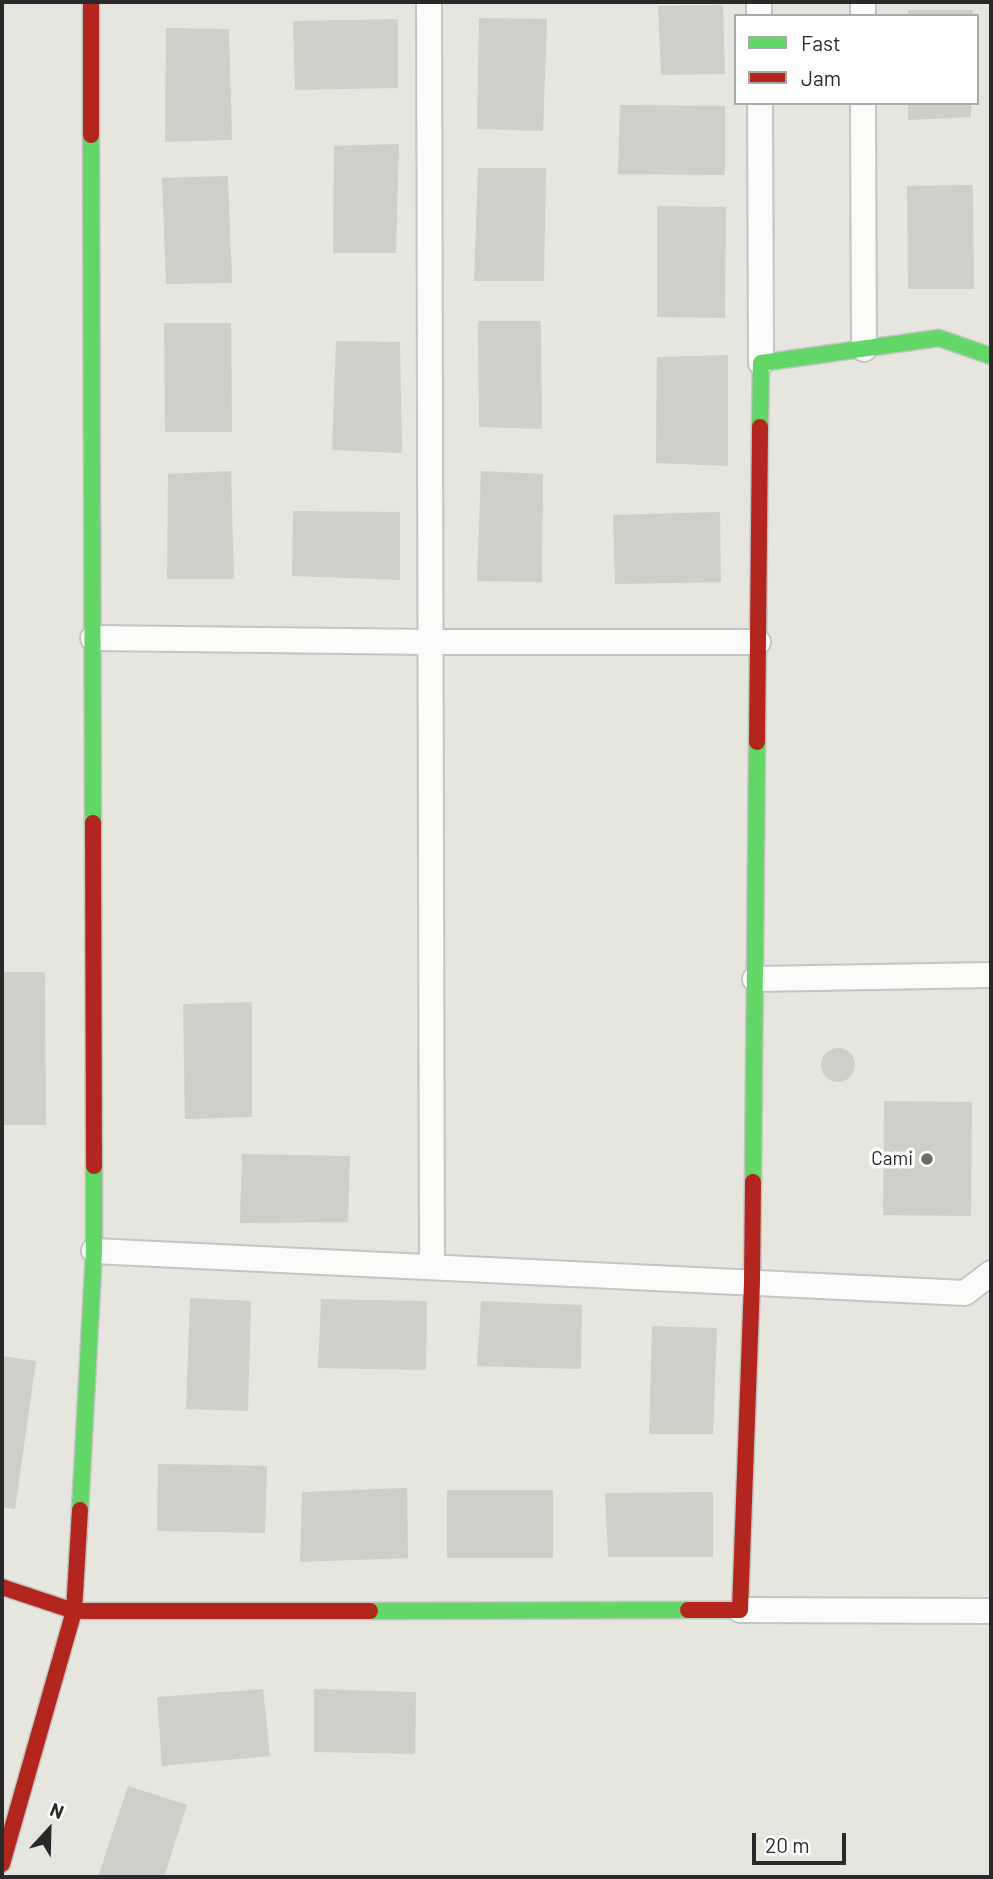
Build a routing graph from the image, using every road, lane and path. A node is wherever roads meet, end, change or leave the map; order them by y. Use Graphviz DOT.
graph roads {
  1 [pos="92,2"];
  2 [pos="429,2"];
  3 [pos="760,105"];
  4 [pos="863,105"];
  5 [pos="864,349"];
  6 [pos="991,356"];
  7 [pos="761,363"];
  8 [pos="93,638"];
  9 [pos="431,642"];
  10 [pos="758,642"];
  11 [pos="991,975"];
  12 [pos="755,979"];
  13 [pos="94,1251"];
  14 [pos="432,1266"];
  15 [pos="991,1273"];
  16 [pos="752,1282"];
  17 [pos="2,1587"];
  18 [pos="740,1610"];
  19 [pos="74,1611"];
  20 [pos="991,1611"];
  21 [pos="2,1864"];
  1 -- 8 [label="street"];
  2 -- 9 [label="street"];
  3 -- 7 [label="street"];
  4 -- 5 [label="street"];
  5 -- 6 [label="street"];
  5 -- 7 [label="street"];
  7 -- 10 [label="street"];
  8 -- 9 [label="street"];
  8 -- 13 [label="street"];
  9 -- 10 [label="street"];
  9 -- 14 [label="street"];
  10 -- 12 [label="street"];
  11 -- 12 [label="street"];
  12 -- 16 [label="street"];
  13 -- 14 [label="street"];
  13 -- 19 [label="street"];
  14 -- 16 [label="street"];
  15 -- 16 [label="street"];
  16 -- 18 [label="street"];
  17 -- 19 [label="street"];
  18 -- 19 [label="street"];
  18 -- 20 [label="street"];
  19 -- 21 [label="street"];
}
